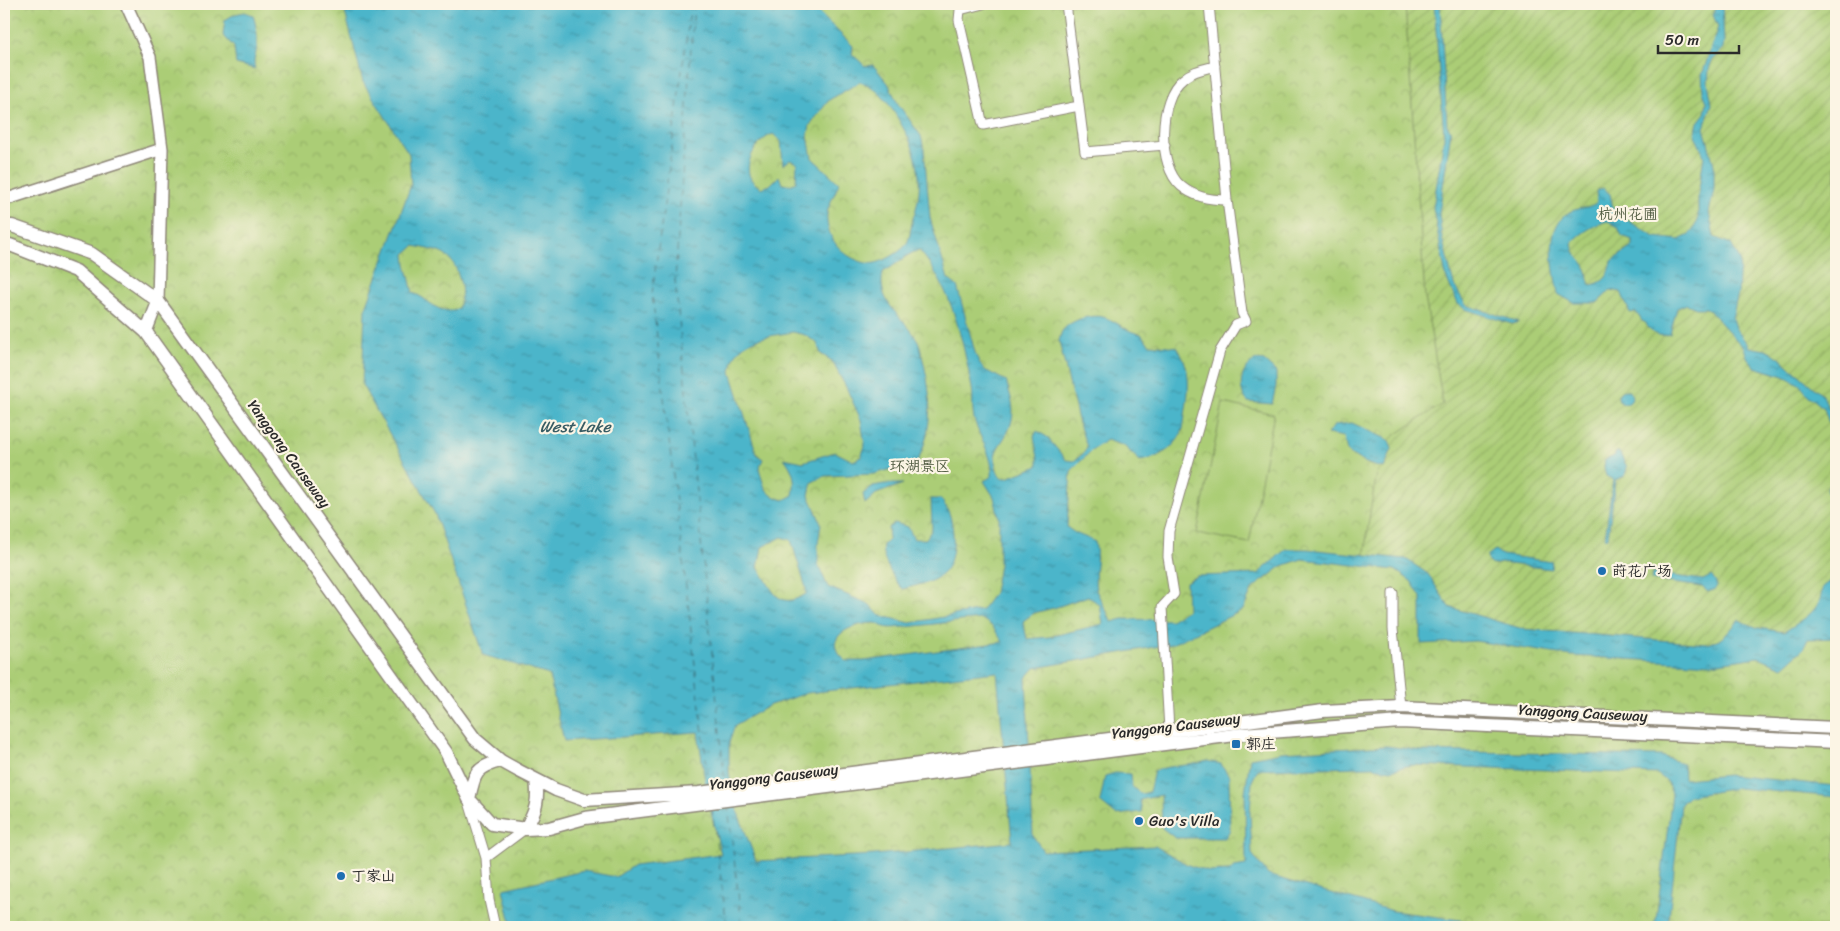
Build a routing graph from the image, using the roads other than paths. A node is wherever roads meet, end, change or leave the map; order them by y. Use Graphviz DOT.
graph roads {
  1 [pos="126,4"];
  2 [pos="983,4"];
  3 [pos="1066,4"];
  4 [pos="1209,4"];
  5 [pos="1215,66"];
  6 [pos="1079,106"];
  7 [pos="1165,145"];
  8 [pos="162,149"];
  9 [pos="4,200"];
  10 [pos="1227,200"];
  11 [pos="4,226"];
  12 [pos="4,245"];
  13 [pos="158,301"];
  14 [pos="146,332"];
  15 [pos="1393,593"];
  16 [pos="1400,708"];
  17 [pos="1836,728"];
  18 [pos="1169,730"];
  19 [pos="1836,742"];
  20 [pos="1040,754"];
  21 [pos="501,761"];
  22 [pos="536,780"];
  23 [pos="699,798"];
  24 [pos="469,799"];
  25 [pos="525,829"];
  26 [pos="486,858"];
  27 [pos="495,927"];
  1 -- 8 [label="street"];
  2 -- 6 [label="street"];
  3 -- 6 [label="street"];
  4 -- 5 [label="street"];
  5 -- 7 [label="street"];
  5 -- 10 [label="street"];
  6 -- 7 [label="street"];
  7 -- 10 [label="street"];
  8 -- 9 [label="street"];
  8 -- 13 [label="street"];
  10 -- 18 [label="street"];
  11 -- 13 [label="main road, Yanggong Causeway"];
  12 -- 14 [label="main road, Yanggong Causeway"];
  13 -- 14 [label="street"];
  13 -- 21 [label="main road, Yanggong Causeway"];
  14 -- 24 [label="main road, Yanggong Causeway"];
  15 -- 16 [label="street"];
  16 -- 17 [label="main road, Yanggong Causeway"];
  16 -- 18 [label="main road, Yanggong Causeway"];
  18 -- 20 [label="main road, Yanggong Causeway"];
  19 -- 20 [label="main road, Yanggong Causeway"];
  20 -- 23 [label="main road, Yanggong Causeway"];
  21 -- 22 [label="main road, Yanggong Causeway"];
  21 -- 24 [label="main road"];
  22 -- 23 [label="main road, Yanggong Causeway"];
  22 -- 25 [label="main road"];
  23 -- 25 [label="main road, Yanggong Causeway"];
  24 -- 25 [label="main road, Yanggong Causeway"];
  24 -- 26 [label="street"];
  25 -- 26 [label="street"];
  26 -- 27 [label="street"];
}
